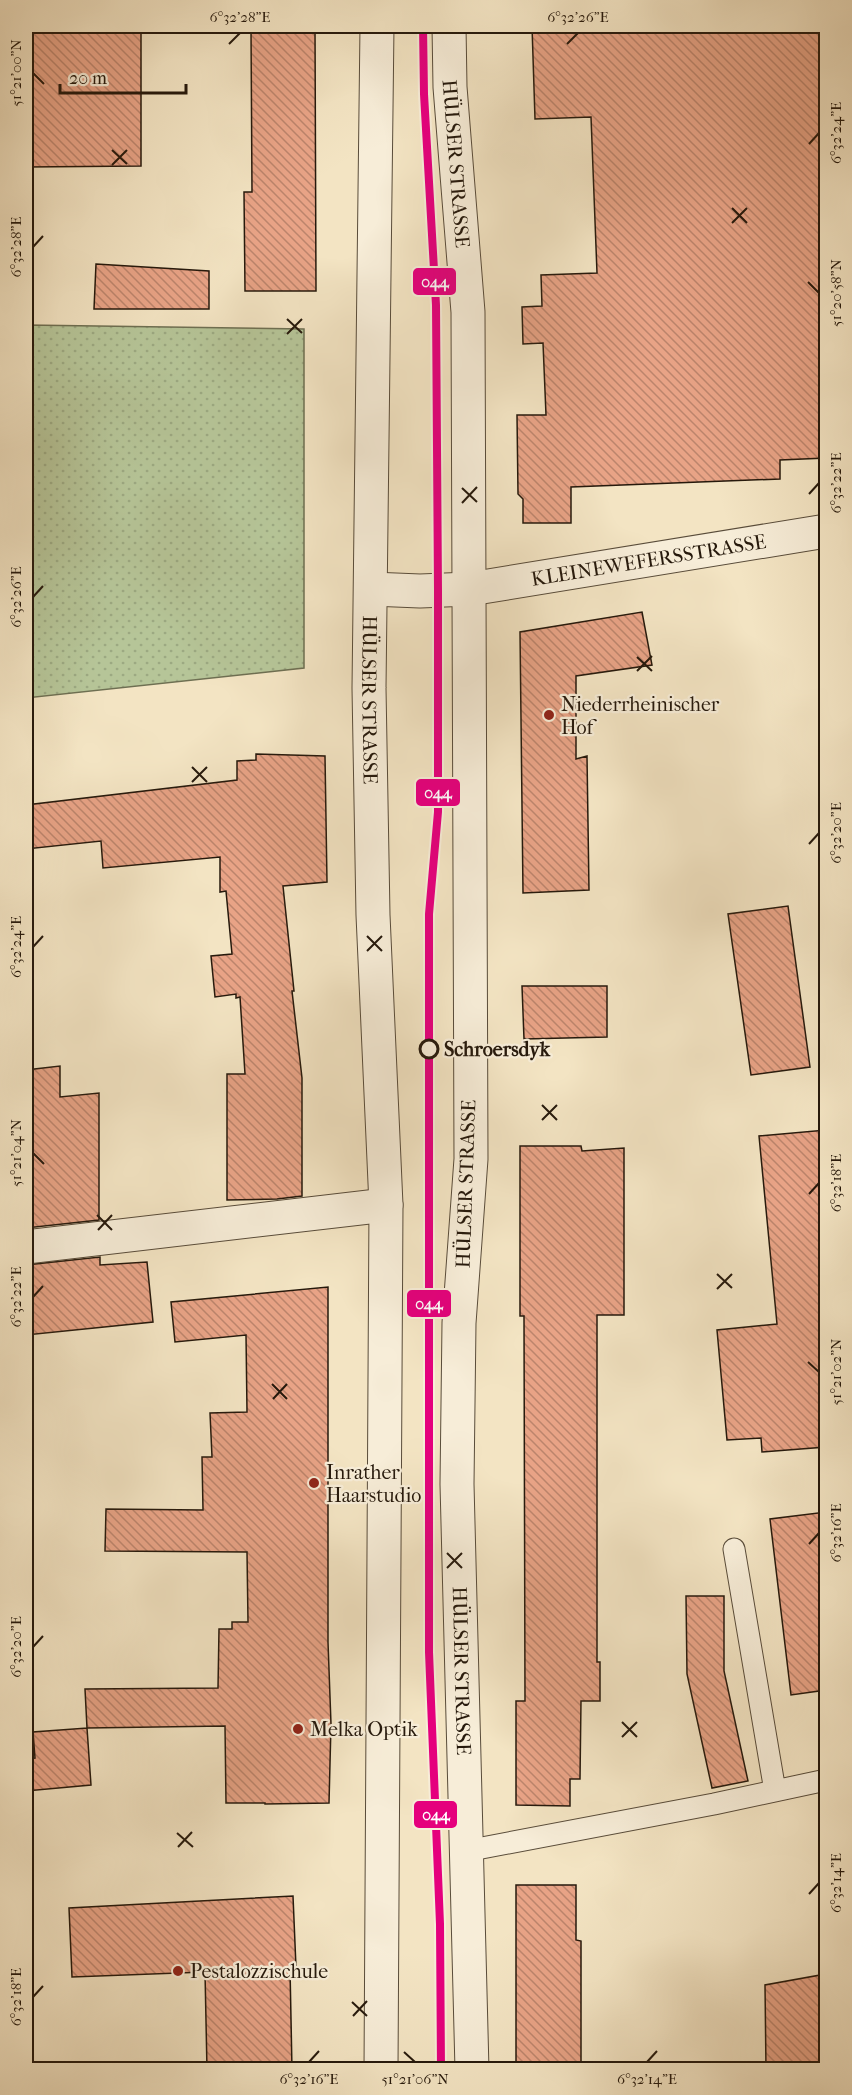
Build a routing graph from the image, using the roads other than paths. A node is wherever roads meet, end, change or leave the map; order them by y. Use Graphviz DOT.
graph roads {
  1 [pos="377,26"];
  2 [pos="448,26"];
  3 [pos="826,531"];
  4 [pos="470,589"];
  5 [pos="371,590"];
  6 [pos="386,1205"];
  7 [pos="30,1247"];
  8 [pos="734,1549"];
  9 [pos="826,1780"];
  10 [pos="775,1791"];
  11 [pos="466,1851"];
  12 [pos="381,2070"];
  13 [pos="472,2070"];
  1 -- 5 [label="street, HÜLSER STRASSE"];
  2 -- 4 [label="street, HÜLSER STRASSE"];
  3 -- 4 [label="street, KLEINEWEFERSSTRASSE"];
  4 -- 5 [label="street, HÜLSER STRASSE"];
  4 -- 11 [label="street, HÜLSER STRASSE"];
  5 -- 6 [label="street, HÜLSER STRASSE"];
  6 -- 7 [label="street"];
  6 -- 12 [label="street, HÜLSER STRASSE"];
  8 -- 10 [label="lane"];
  9 -- 10 [label="lane"];
  10 -- 11 [label="lane"];
  11 -- 13 [label="street, HÜLSER STRASSE"];
}
